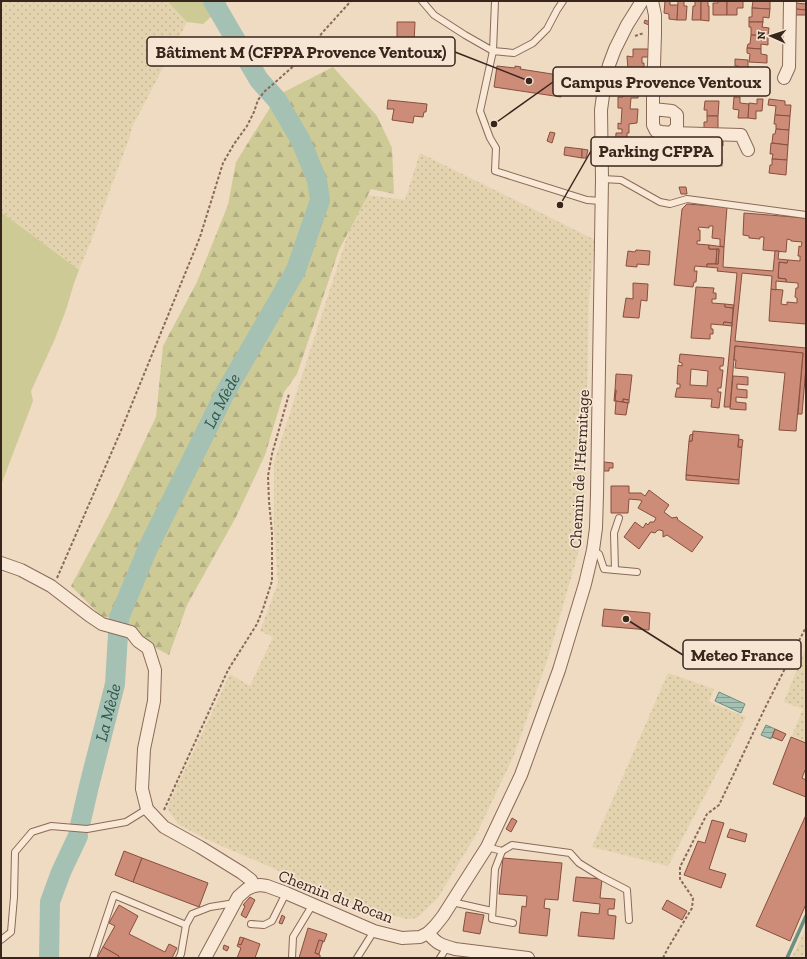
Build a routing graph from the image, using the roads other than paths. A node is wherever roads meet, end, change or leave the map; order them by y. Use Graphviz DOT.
graph roads {
  1 [pos="422,1"];
  2 [pos="495,1"];
  3 [pos="563,1"];
  4 [pos="642,1"];
  5 [pos="652,1"];
  6 [pos="790,1"];
  7 [pos="493,51"];
  8 [pos="784,78"];
  9 [pos="653,109"];
  10 [pos="672,133"];
  11 [pos="748,150"];
  12 [pos="602,179"];
  13 [pos="601,201"];
  14 [pos="806,215"];
  15 [pos="619,518"];
  16 [pos="593,550"];
  17 [pos="1,563"];
  18 [pos="615,570"];
  19 [pos="637,572"];
  20 [pos="147,809"];
  21 [pos="488,847"];
  22 [pos="502,851"];
  23 [pos="254,886"];
  24 [pos="286,893"];
  25 [pos="452,902"];
  26 [pos="235,903"];
  27 [pos="313,904"];
  28 [pos="492,911"];
  29 [pos="630,920"];
  30 [pos="513,923"];
  31 [pos="251,924"];
  32 [pos="186,925"];
  33 [pos="374,931"];
  34 [pos="428,933"];
  35 [pos="1,940"];
  36 [pos="447,946"];
  37 [pos="93,958"];
  38 [pos="179,958"];
  39 [pos="205,958"];
  40 [pos="292,958"];
  41 [pos="357,958"];
  42 [pos="440,958"];
  43 [pos="528,958"];
  1 -- 7 [label="lane"];
  2 -- 7 [label="lane"];
  3 -- 7 [label="lane"];
  4 -- 12 [label="street, Chemin de l'Hermitage"];
  5 -- 9 [label="street"];
  6 -- 8 [label="street"];
  7 -- 13 [label="lane"];
  9 -- 10 [label="street"];
  9 -- 10 [label="street"];
  10 -- 11 [label="street"];
  12 -- 13 [label="street, Chemin de l'Hermitage"];
  12 -- 14 [label="lane"];
  13 -- 16 [label="street, Chemin de l'Hermitage"];
  15 -- 18 [label="lane"];
  16 -- 18 [label="lane"];
  16 -- 21 [label="street, Chemin de l'Hermitage"];
  17 -- 20 [label="street, Chemin du Rocan"];
  18 -- 19 [label="lane"];
  20 -- 23 [label="street, Chemin du Rocan"];
  20 -- 35 [label="lane"];
  21 -- 22 [label="lane"];
  21 -- 25 [label="street, Chemin de l'Hermitage"];
  22 -- 28 [label="lane"];
  22 -- 29 [label="lane"];
  23 -- 24 [label="street, Chemin du Rocan"];
  23 -- 26 [label="street"];
  24 -- 27 [label="street, Chemin du Rocan"];
  24 -- 31 [label="lane"];
  25 -- 28 [label="lane"];
  25 -- 34 [label="street, Chemin de l'Hermitage"];
  26 -- 32 [label="lane"];
  26 -- 39 [label="street"];
  27 -- 33 [label="street, Chemin du Rocan"];
  27 -- 40 [label="lane"];
  28 -- 30 [label="lane"];
  32 -- 37 [label="lane"];
  32 -- 38 [label="lane"];
  33 -- 34 [label="street, Chemin du Rocan"];
  33 -- 41 [label="lane"];
  34 -- 36 [label="street"];
  36 -- 42 [label="lane"];
  36 -- 43 [label="street"];
}
